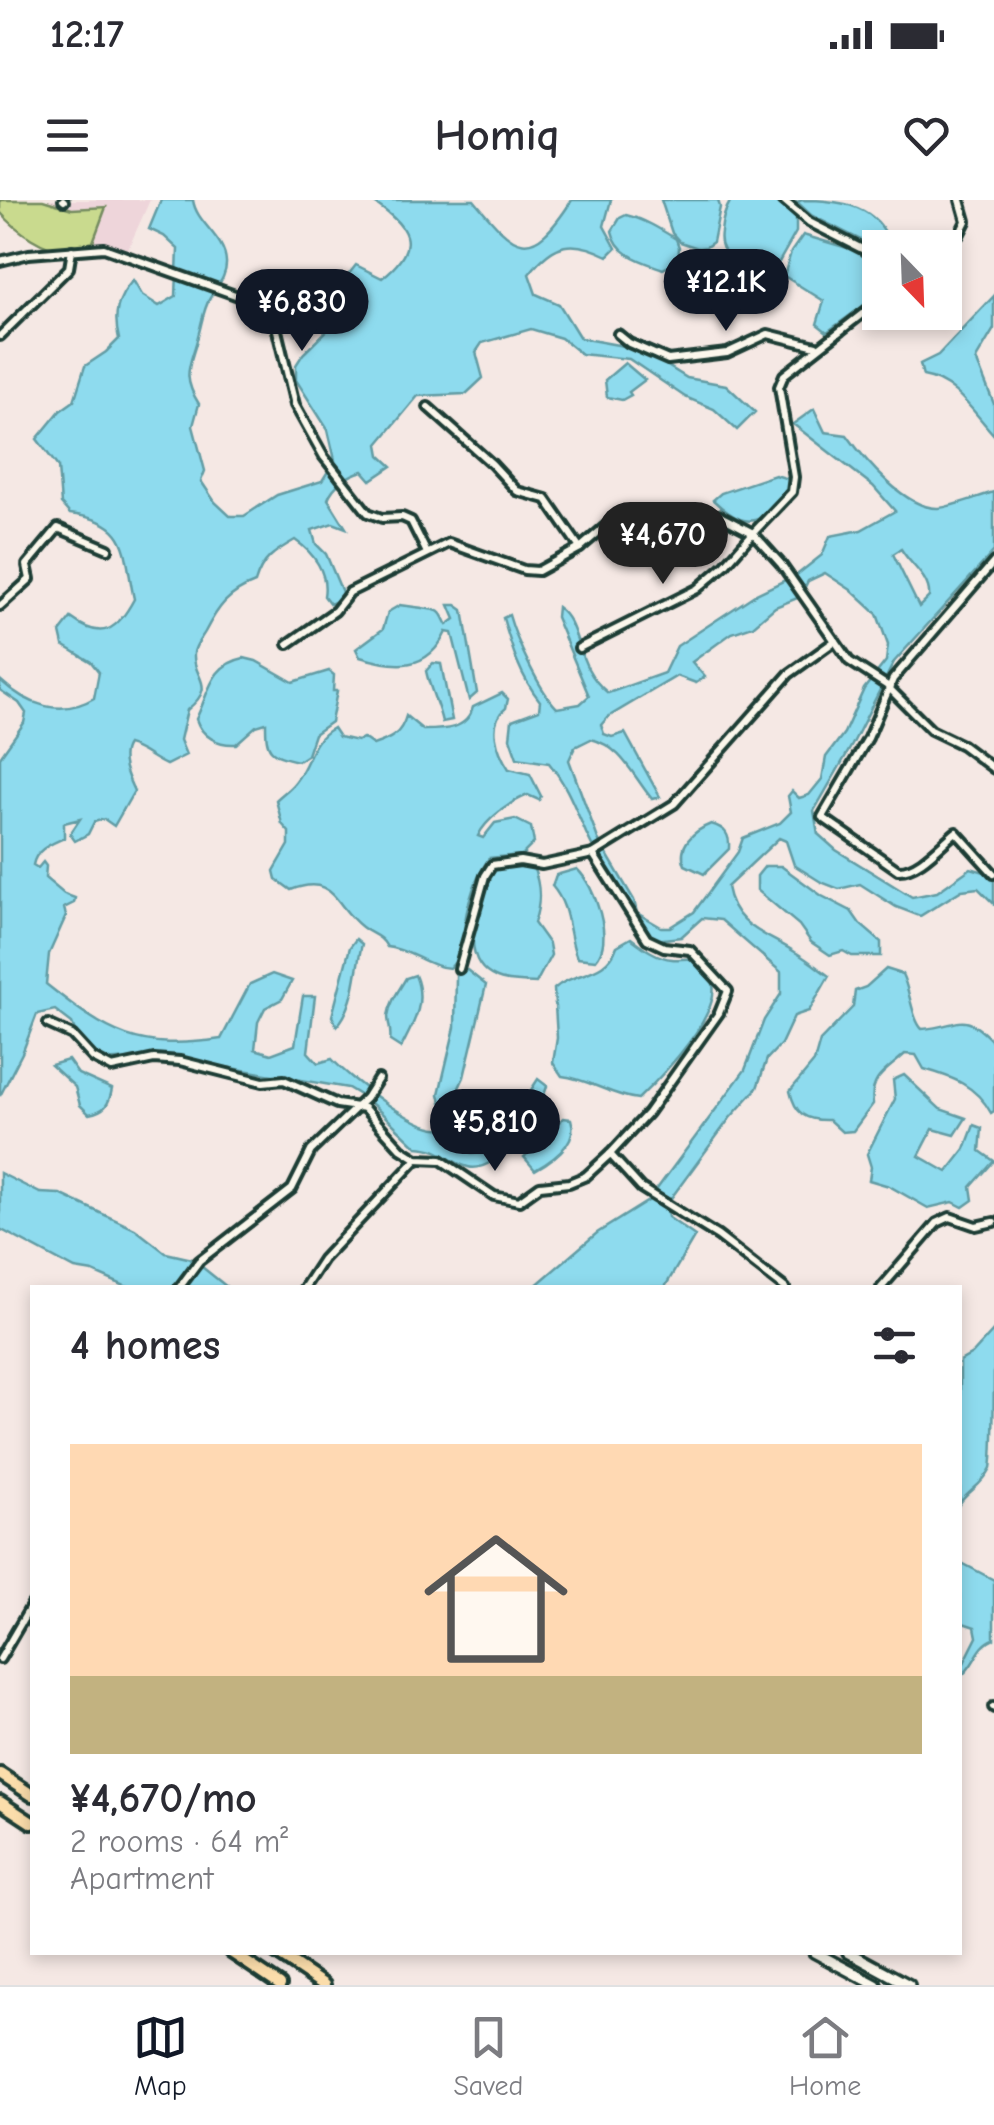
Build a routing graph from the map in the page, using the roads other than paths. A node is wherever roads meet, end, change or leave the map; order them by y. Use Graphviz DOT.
graph roads {
  1 [pos="783,200"];
  2 [pos="960,200"];
  3 [pos="962,230"];
  4 [pos="862,249"];
  5 [pos="72,250"];
  6 [pos="0,261"];
  7 [pos="862,313"];
  8 [pos="618,334"];
  9 [pos="0,336"];
  10 [pos="818,346"];
  11 [pos="428,406"];
  12 [pos="753,533"];
  13 [pos="108,548"];
  14 [pos="580,548"];
  15 [pos="427,553"];
  16 [pos="994,562"];
  17 [pos="0,606"];
  18 [pos="835,641"];
  19 [pos="288,644"];
  20 [pos="580,648"];
  21 [pos="888,687"];
  22 [pos="994,769"];
  23 [pos="593,854"];
  24 [pos="994,874"];
  25 [pos="459,969"];
  26 [pos="48,1024"];
  27 [pos="378,1079"];
  28 [pos="358,1107"];
  29 [pos="610,1154"];
  30 [pos="417,1159"];
  31 [pos="994,1222"];
  32 [pos="181,1285"];
  33 [pos="306,1285"];
  34 [pos="781,1285"];
  35 [pos="884,1285"];
  36 [pos="30,1607"];
  37 [pos="0,1659"];
  38 [pos="0,1774"];
  39 [pos="30,1794"];
  40 [pos="0,1802"];
  41 [pos="30,1822"];
  42 [pos="235,1955"];
  43 [pos="279,1955"];
  44 [pos="820,1955"];
  45 [pos="854,1955"];
  46 [pos="280,1985"];
  47 [pos="324,1985"];
  48 [pos="876,1985"];
  49 [pos="909,1985"];
  1 -- 4 [label="street"];
  2 -- 3 [label="street"];
  5 -- 6 [label="street"];
  5 -- 9 [label="street"];
  5 -- 15 [label="street"];
  7 -- 10 [label="street"];
  8 -- 10 [label="street"];
  10 -- 12 [label="street"];
  11 -- 14 [label="street"];
  12 -- 14 [label="street"];
  12 -- 18 [label="street"];
  12 -- 20 [label="street"];
  13 -- 17 [label="street"];
  14 -- 15 [label="street"];
  15 -- 19 [label="street"];
  16 -- 21 [label="street"];
  18 -- 21 [label="street"];
  18 -- 23 [label="street"];
  21 -- 22 [label="street"];
  21 -- 24 [label="street"];
  23 -- 25 [label="street"];
  23 -- 29 [label="street"];
  26 -- 28 [label="street"];
  27 -- 28 [label="street"];
  28 -- 30 [label="street"];
  28 -- 32 [label="street"];
  29 -- 30 [label="street"];
  29 -- 34 [label="street"];
  30 -- 33 [label="street"];
  31 -- 35 [label="street"];
  36 -- 37 [label="street"];
  38 -- 39 [label="main road"];
  40 -- 41 [label="main road"];
  42 -- 46 [label="main road"];
  43 -- 47 [label="main road"];
  44 -- 48 [label="street"];
  45 -- 49 [label="street"];
}
